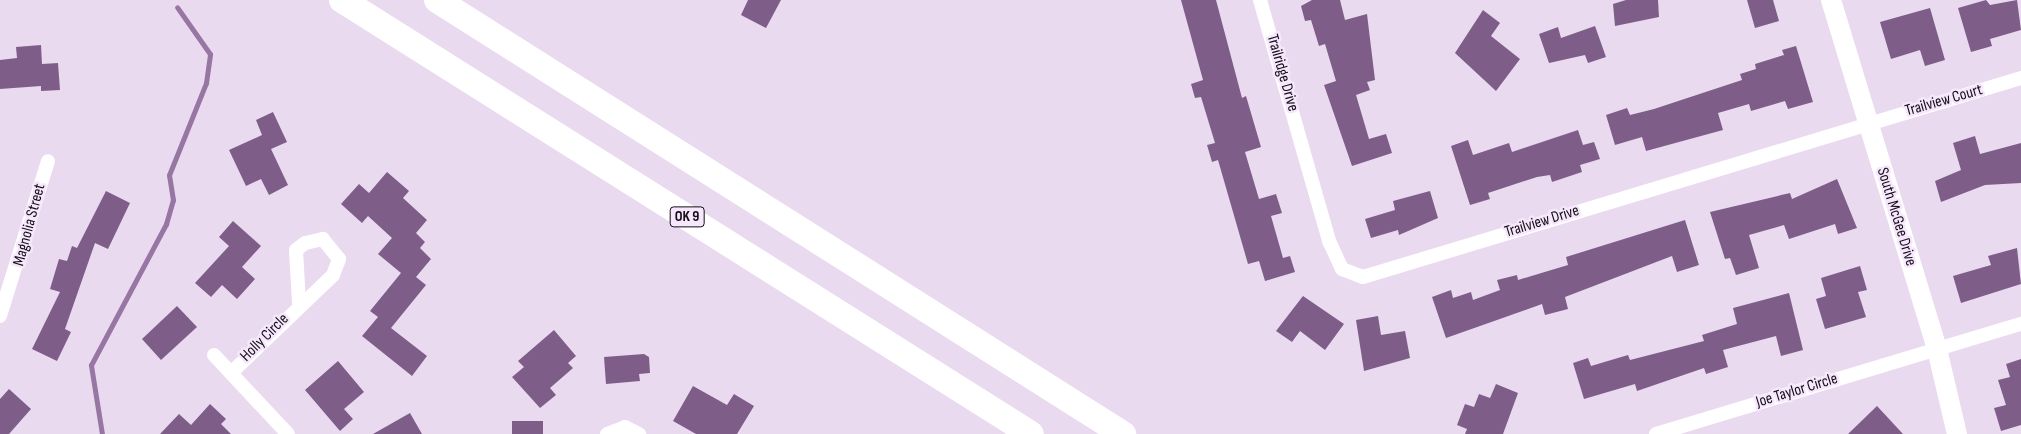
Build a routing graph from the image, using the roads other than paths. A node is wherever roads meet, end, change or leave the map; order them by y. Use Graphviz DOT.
graph roads {
  1 [pos="342,0"];
  2 [pos="437,0"];
  3 [pos="1260,0"];
  4 [pos="1831,0"];
  5 [pos="2021,78"];
  6 [pos="1868,123"];
  7 [pos="1303,146"];
  8 [pos="48,161"];
  9 [pos="299,304"];
  10 [pos="0,316"];
  11 [pos="2021,324"];
  12 [pos="1937,349"];
  13 [pos="214,355"];
  14 [pos="232,372"];
  15 [pos="288,434"];
  16 [pos="608,434"];
  17 [pos="638,434"];
  18 [pos="1031,434"];
  19 [pos="1123,434"];
  20 [pos="1656,434"];
  21 [pos="1957,434"];
  1 -- 18 [label="highway, OK 9"];
  2 -- 19 [label="highway"];
  3 -- 7 [label="street, Trailridge Drive"];
  4 -- 6 [label="street, South McGee Drive"];
  5 -- 6 [label="street, Trailview Court"];
  6 -- 7 [label="street, Trailview Drive"];
  6 -- 12 [label="street, South McGee Drive"];
  8 -- 10 [label="street, Magnolia Street"];
  9 -- 9 [label="street, Holly Circle"];
  9 -- 14 [label="street, Holly Circle"];
  11 -- 12 [label="street, Joe Taylor Circle"];
  12 -- 20 [label="street, Joe Taylor Circle"];
  12 -- 21 [label="street, South McGee Drive"];
  13 -- 14 [label="street"];
  14 -- 15 [label="street"];
  16 -- 17 [label="street"];
}
